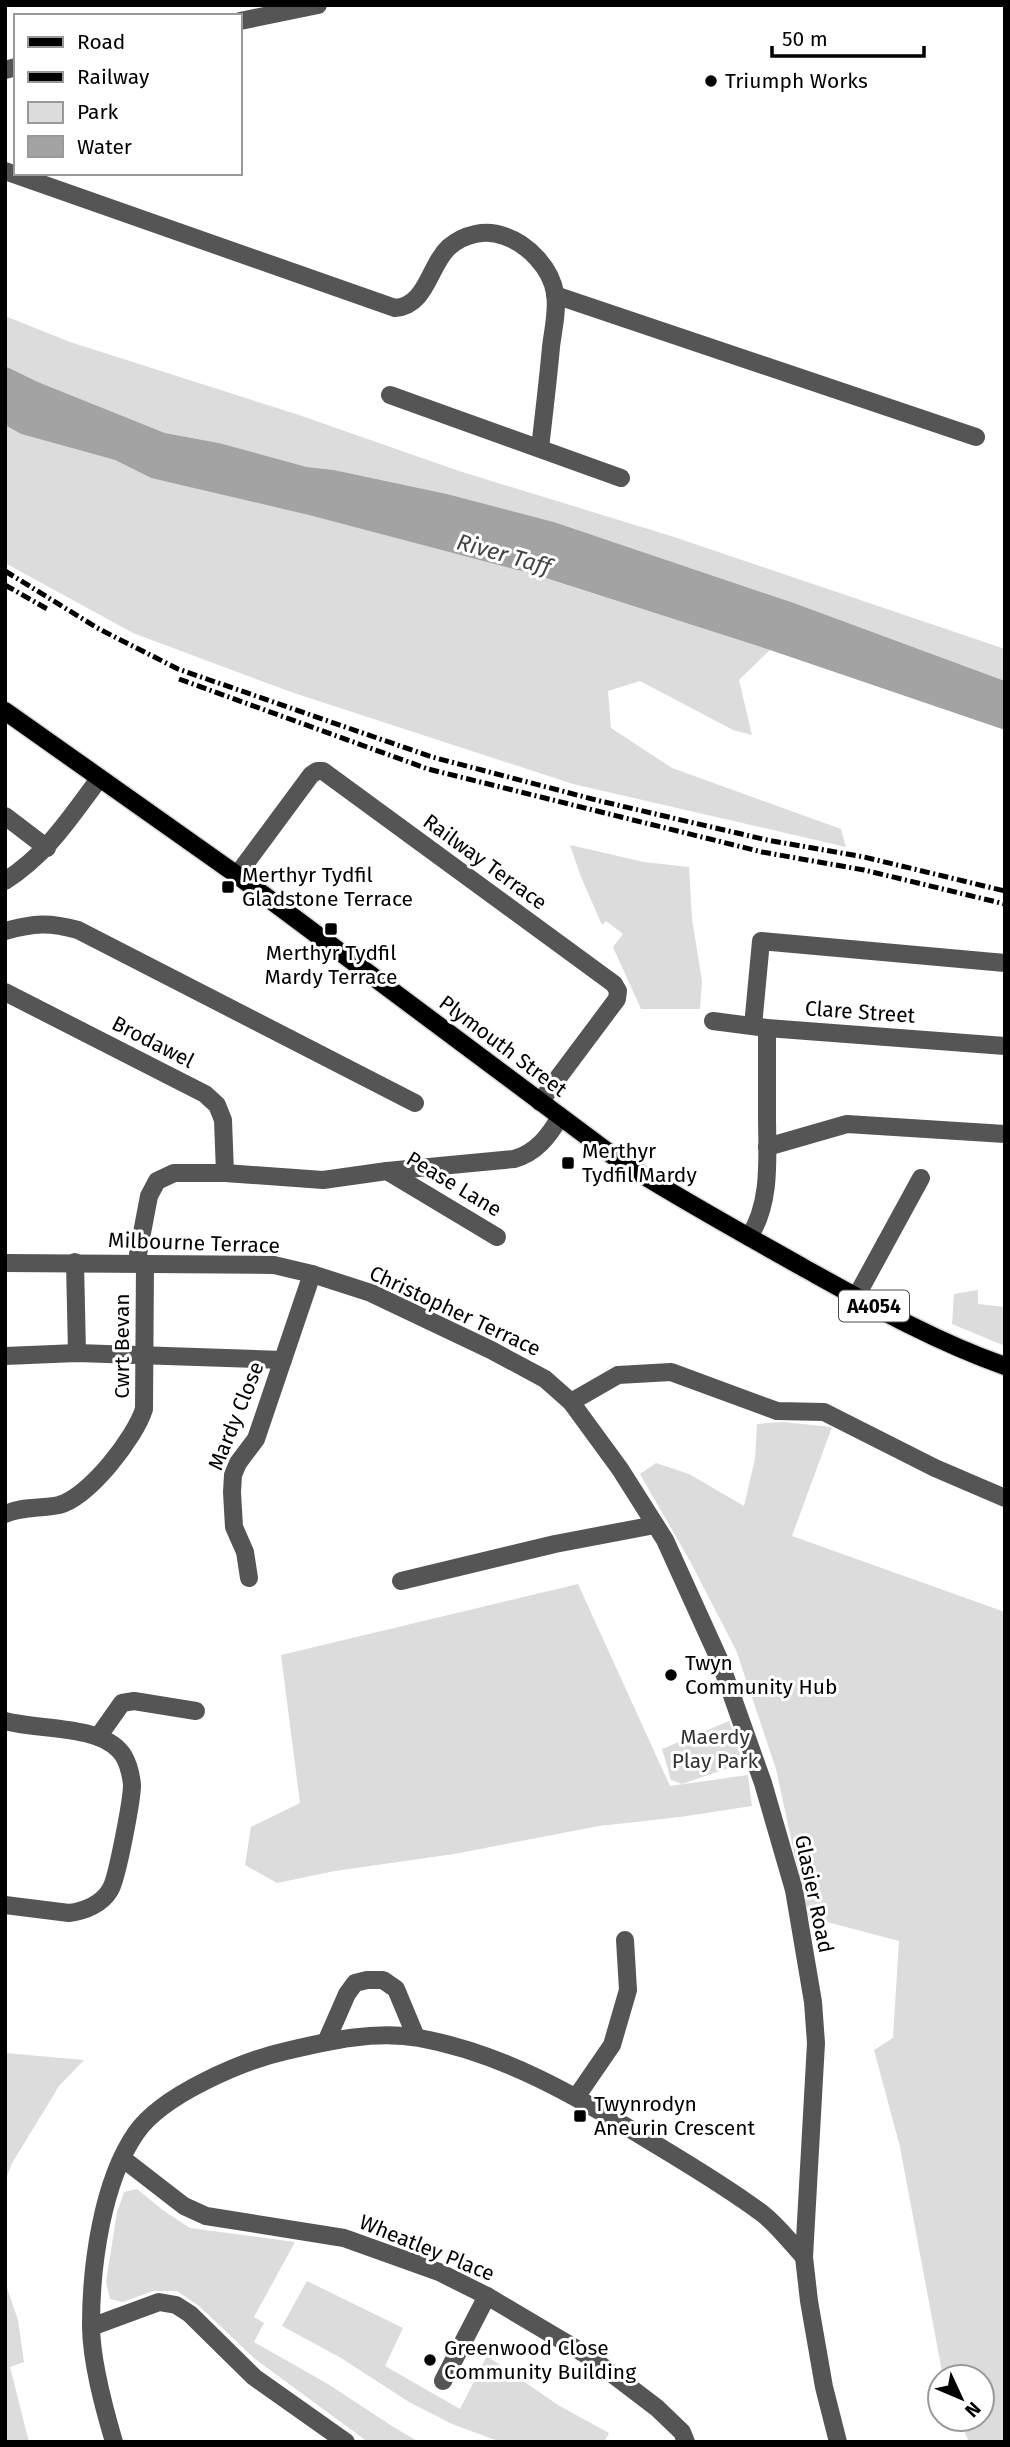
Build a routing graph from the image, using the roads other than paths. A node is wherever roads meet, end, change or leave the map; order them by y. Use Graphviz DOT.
graph roads {
  1 [pos="318,5"];
  2 [pos="242,21"];
  3 [pos="16,175"];
  4 [pos="555,295"];
  5 [pos="390,395"];
  6 [pos="976,437"];
  7 [pos="540,448"];
  8 [pos="621,478"];
  9 [pos="5,711"];
  10 [pos="99,779"];
  11 [pos="5,816"];
  12 [pos="47,848"];
  13 [pos="237,875"];
  14 [pos="5,881"];
  15 [pos="5,931"];
  16 [pos="1005,963"];
  17 [pos="5,992"];
  18 [pos="713,1021"];
  19 [pos="760,1027"];
  20 [pos="1005,1046"];
  21 [pos="540,1102"];
  22 [pos="415,1104"];
  23 [pos="560,1116"];
  24 [pos="1005,1134"];
  25 [pos="767,1147"];
  26 [pos="387,1171"];
  27 [pos="225,1173"];
  28 [pos="920,1178"];
  29 [pos="497,1237"];
  30 [pos="749,1237"];
  31 [pos="75,1262"];
  32 [pos="5,1263"];
  33 [pos="143,1264"];
  34 [pos="312,1274"];
  35 [pos="856,1297"];
  36 [pos="77,1353"];
  37 [pos="145,1355"];
  38 [pos="5,1356"];
  39 [pos="283,1360"];
  40 [pos="1005,1366"];
  41 [pos="571,1402"];
  42 [pos="1005,1498"];
  43 [pos="5,1514"];
  44 [pos="655,1525"];
  45 [pos="248,1578"];
  46 [pos="401,1581"];
  47 [pos="196,1711"];
  48 [pos="5,1721"];
  49 [pos="98,1737"];
  50 [pos="5,1905"];
  51 [pos="625,1940"];
  52 [pos="416,2037"];
  53 [pos="326,2042"];
  54 [pos="577,2096"];
  55 [pos="122,2158"];
  56 [pos="804,2257"];
  57 [pos="487,2296"];
  58 [pos="91,2327"];
  59 [pos="443,2381"];
  60 [pos="114,2442"];
  61 [pos="346,2442"];
  62 [pos="686,2442"];
  63 [pos="838,2442"];
  1 -- 2 [label="street"];
  3 -- 4 [label="street"];
  4 -- 6 [label="street"];
  4 -- 7 [label="street"];
  5 -- 7 [label="street"];
  7 -- 8 [label="street"];
  9 -- 10 [label="main road, Plymouth Street / A4054"];
  10 -- 12 [label="street"];
  10 -- 13 [label="main road, Plymouth Street / A4054"];
  11 -- 12 [label="street"];
  12 -- 14 [label="street"];
  13 -- 21 [label="main road, Plymouth Street / A4054"];
  13 -- 21 [label="street, Railway Terrace"];
  15 -- 22 [label="street"];
  16 -- 19 [label="street"];
  17 -- 27 [label="street, Brodawel"];
  18 -- 19 [label="street, Clare Street"];
  19 -- 20 [label="street, Clare Street"];
  19 -- 25 [label="street"];
  21 -- 23 [label="main road, Plymouth Street / A4054"];
  23 -- 26 [label="street"];
  23 -- 30 [label="main road, Plymouth Street / A4054"];
  24 -- 25 [label="street"];
  25 -- 30 [label="street"];
  26 -- 27 [label="street"];
  26 -- 29 [label="street, Pease Lane"];
  27 -- 33 [label="street, Cwrt Bevan"];
  28 -- 35 [label="street"];
  30 -- 35 [label="main road, Plymouth Street / A4054"];
  31 -- 32 [label="street, Milbourne Terrace"];
  31 -- 33 [label="street, Milbourne Terrace"];
  31 -- 36 [label="street"];
  33 -- 34 [label="street, Milbourne Terrace"];
  33 -- 37 [label="street, Cwrt Bevan"];
  34 -- 39 [label="street, Mardy Close"];
  34 -- 41 [label="street, Christopher Terrace"];
  35 -- 40 [label="main road, Plymouth Street / A4054"];
  36 -- 37 [label="street"];
  36 -- 38 [label="street"];
  37 -- 39 [label="street"];
  37 -- 43 [label="street, Cwrt Bevan"];
  39 -- 45 [label="street, Mardy Close"];
  41 -- 42 [label="street"];
  41 -- 44 [label="street, Glasier Road"];
  44 -- 46 [label="street"];
  44 -- 56 [label="street, Glasier Road"];
  47 -- 49 [label="street"];
  48 -- 49 [label="street"];
  49 -- 50 [label="street"];
  51 -- 54 [label="street"];
  52 -- 53 [label="street"];
  52 -- 53 [label="street"];
  52 -- 54 [label="street"];
  53 -- 55 [label="street"];
  54 -- 56 [label="street"];
  55 -- 57 [label="street, Wheatley Place"];
  55 -- 58 [label="street"];
  56 -- 63 [label="street, Glasier Road"];
  57 -- 59 [label="street"];
  57 -- 62 [label="street, Wheatley Place"];
  58 -- 60 [label="street"];
  58 -- 61 [label="street"];
}
